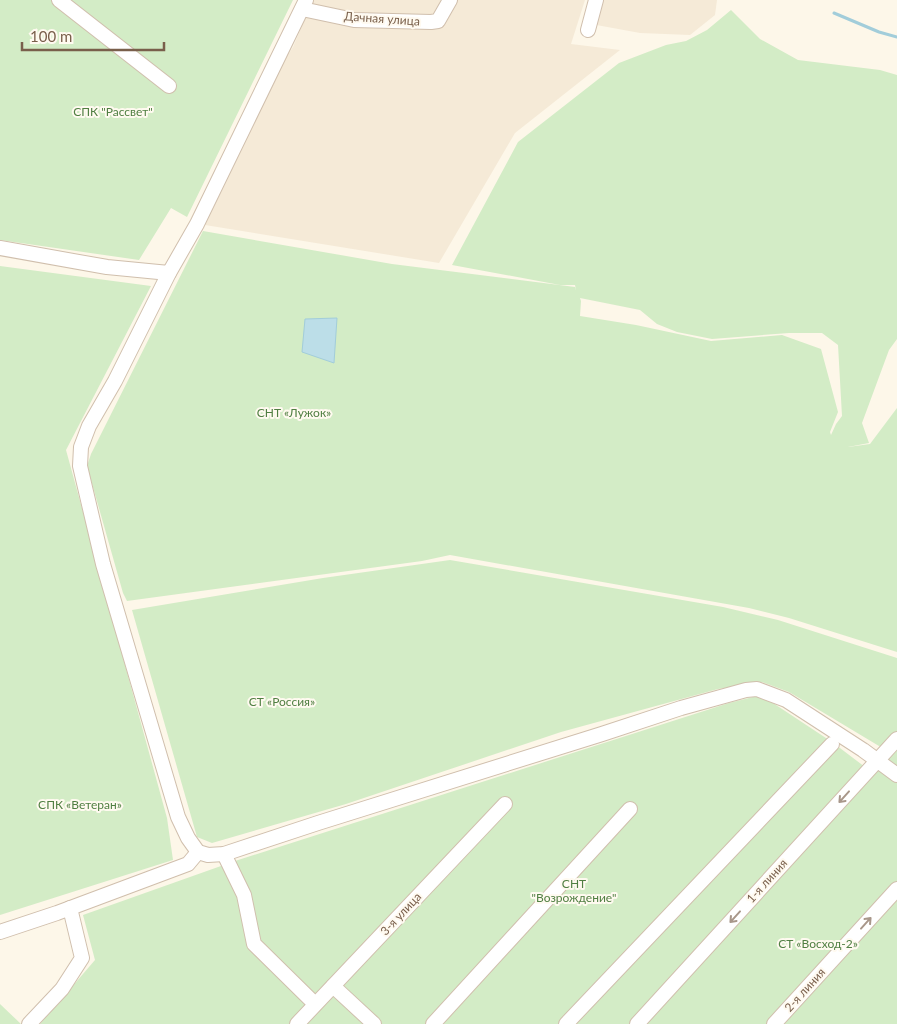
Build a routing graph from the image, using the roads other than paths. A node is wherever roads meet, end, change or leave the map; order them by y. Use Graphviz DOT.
graph roads {
  1 [pos="60,0"];
  2 [pos="450,0"];
  3 [pos="596,0"];
  4 [pos="304,4"];
  5 [pos="588,30"];
  6 [pos="169,86"];
  7 [pos="0,248"];
  8 [pos="169,273"];
  9 [pos="897,739"];
  10 [pos="832,744"];
  11 [pos="877,761"];
  12 [pos="897,775"];
  13 [pos="504,804"];
  14 [pos="630,809"];
  15 [pos="198,852"];
  16 [pos="224,854"];
  17 [pos="897,889"];
  18 [pos="70,908"];
  19 [pos="0,932"];
  20 [pos="333,986"];
  21 [pos="315,1004"];
  22 [pos="29,1024"];
  23 [pos="297,1024"];
  24 [pos="374,1024"];
  25 [pos="433,1024"];
  26 [pos="566,1024"];
  27 [pos="637,1024"];
  28 [pos="774,1024"];
  1 -- 6 [label="street"];
  2 -- 4 [label="street, Дачная улица"];
  3 -- 5 [label="street"];
  4 -- 8 [label="street"];
  7 -- 8 [label="street"];
  8 -- 15 [label="street"];
  9 -- 11 [label="street, 1-я линия"];
  10 -- 26 [label="street"];
  11 -- 12 [label="street"];
  11 -- 16 [label="street"];
  11 -- 27 [label="street, 1-я линия, one-way"];
  13 -- 20 [label="street, 3-я улица"];
  14 -- 25 [label="street"];
  15 -- 16 [label="street"];
  15 -- 18 [label="street"];
  16 -- 21 [label="street"];
  28 -- 17 [label="street, 2-я линия, one-way"];
  18 -- 19 [label="street"];
  18 -- 22 [label="street"];
  20 -- 21 [label="street, 3-я улица"];
  20 -- 24 [label="street"];
  21 -- 23 [label="street, 3-я улица"];
}
